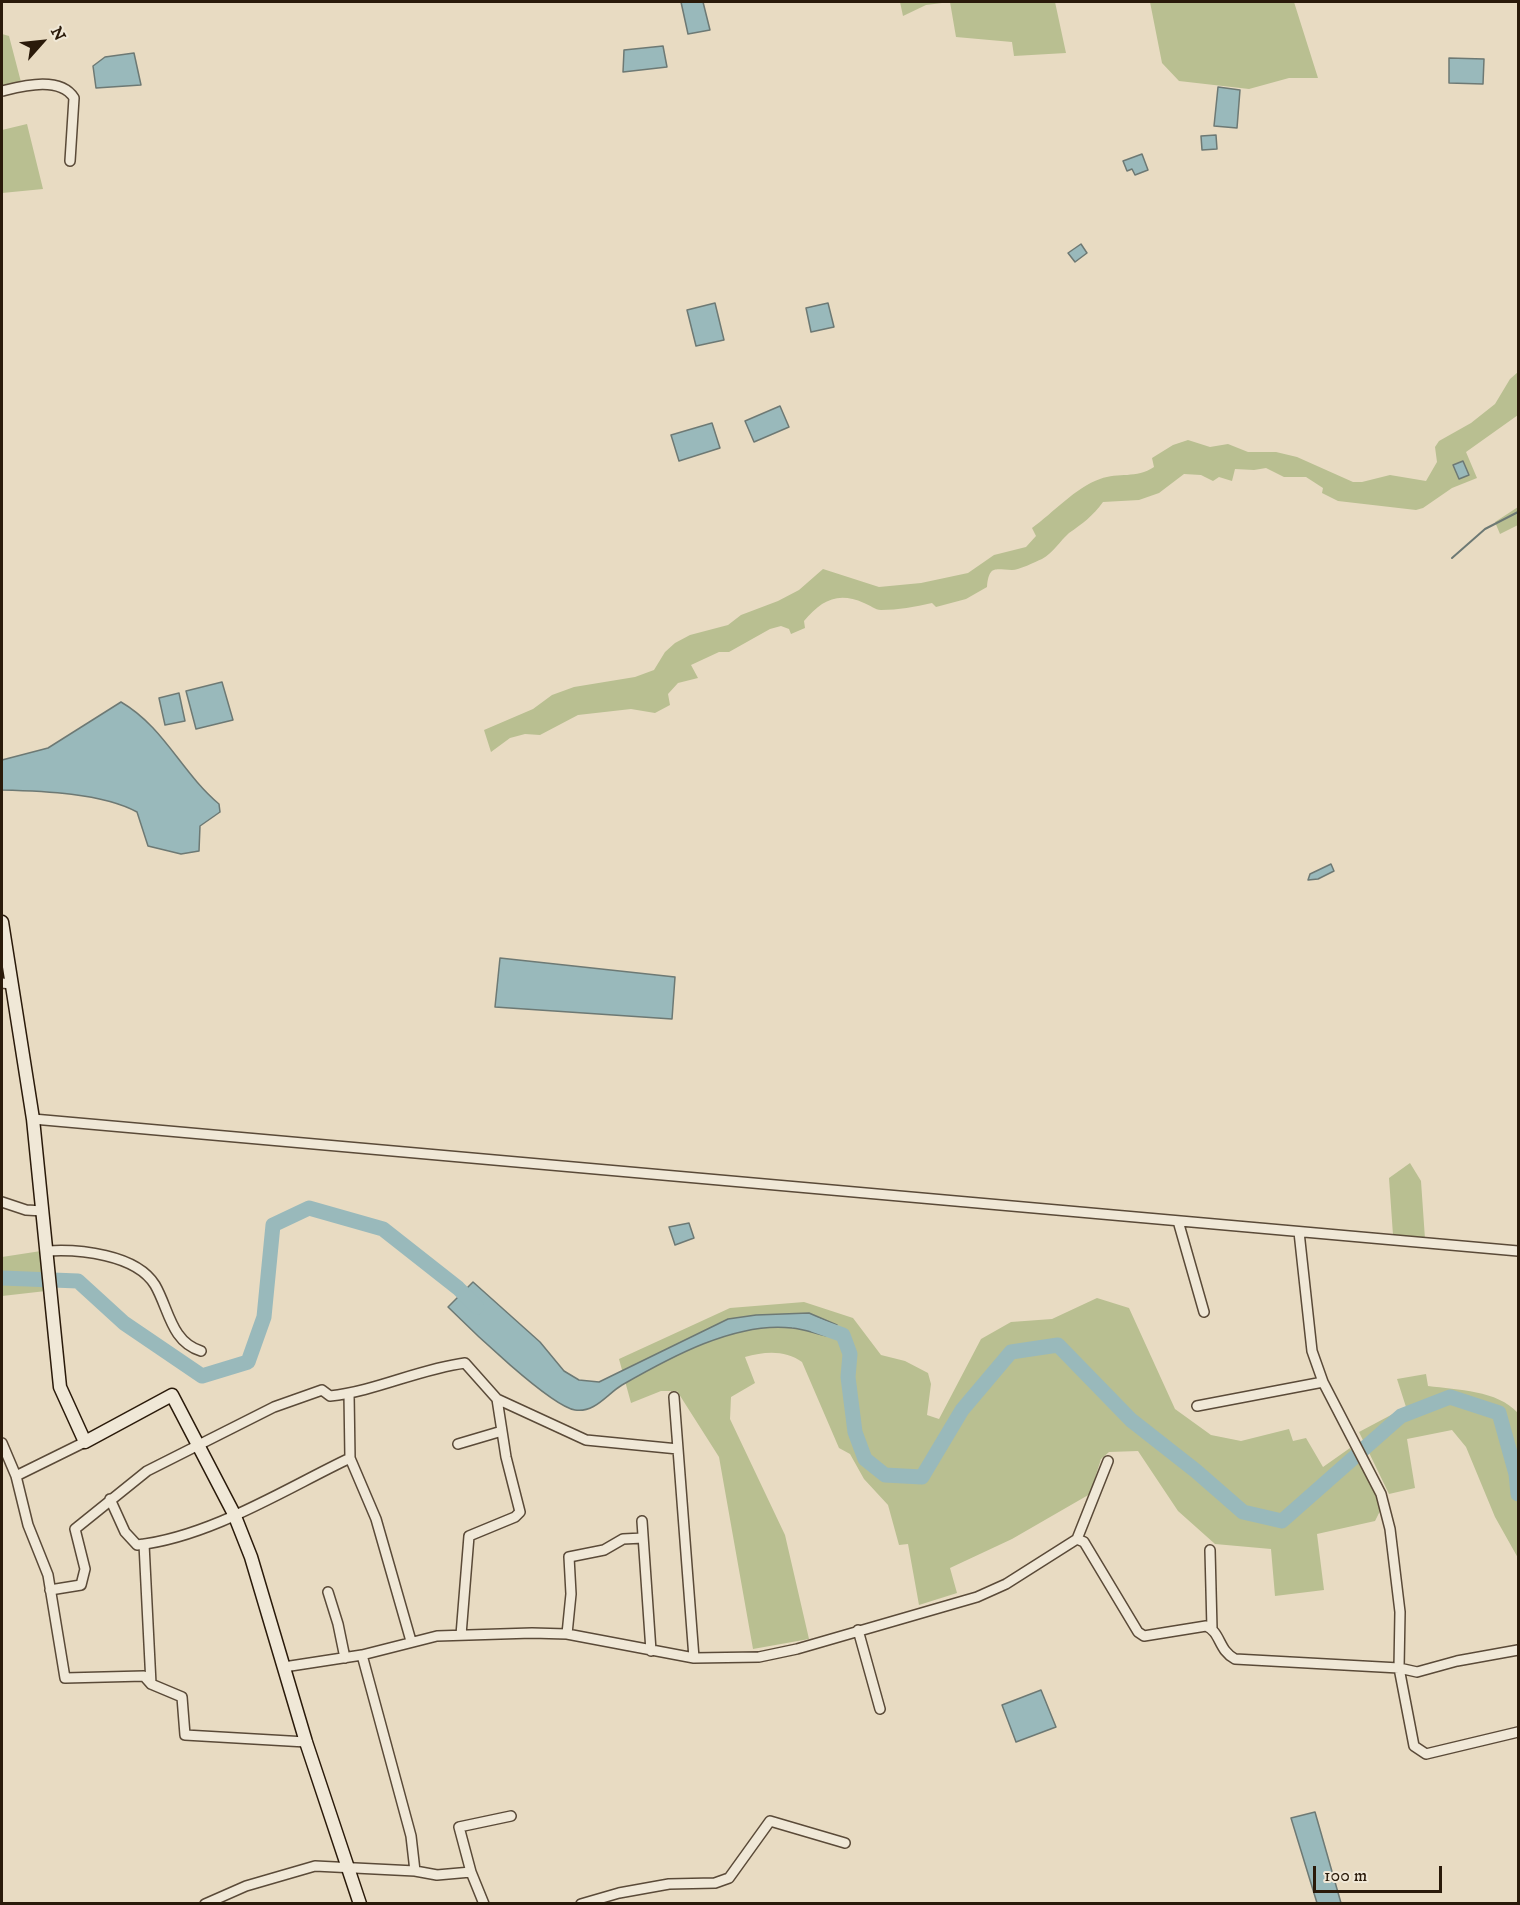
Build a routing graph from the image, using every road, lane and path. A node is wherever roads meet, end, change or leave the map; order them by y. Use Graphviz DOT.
graph roads {
  1 [pos="2,91"];
  2 [pos="70,161"];
  3 [pos="2,922"];
  4 [pos="6,983"];
  5 [pos="33,1119"];
  6 [pos="2,1202"];
  7 [pos="43,1211"];
  8 [pos="1178,1221"];
  9 [pos="1299,1232"];
  10 [pos="1518,1251"];
  11 [pos="47,1257"];
  12 [pos="1204,1312"];
  13 [pos="201,1351"];
  14 [pos="1323,1382"];
  15 [pos="349,1394"];
  16 [pos="674,1397"];
  17 [pos="497,1399"];
  18 [pos="1197,1406"];
  19 [pos="501,1431"];
  20 [pos="85,1442"];
  21 [pos="2,1443"];
  22 [pos="196,1444"];
  23 [pos="458,1444"];
  24 [pos="678,1449"];
  25 [pos="350,1458"];
  26 [pos="1108,1461"];
  27 [pos="16,1476"];
  28 [pos="110,1499"];
  29 [pos="234,1514"];
  30 [pos="642,1521"];
  31 [pos="643,1538"];
  32 [pos="1077,1539"];
  33 [pos="144,1544"];
  34 [pos="1210,1550"];
  35 [pos="50,1590"];
  36 [pos="328,1592"];
  37 [pos="1212,1629"];
  38 [pos="858,1630"];
  39 [pos="567,1634"];
  40 [pos="461,1635"];
  41 [pos="411,1641"];
  42 [pos="1518,1650"];
  43 [pos="651,1652"];
  44 [pos="362,1655"];
  45 [pos="345,1658"];
  46 [pos="694,1658"];
  47 [pos="284,1666"];
  48 [pos="1399,1668"];
  49 [pos="151,1684"];
  50 [pos="880,1709"];
  51 [pos="1518,1732"];
  52 [pos="306,1742"];
  53 [pos="511,1816"];
  54 [pos="845,1843"];
  55 [pos="346,1868"];
  56 [pos="415,1871"];
  57 [pos="471,1872"];
  58 [pos="206,1904"];
  59 [pos="360,1904"];
  60 [pos="484,1904"];
  61 [pos="581,1904"];
  1 -- 2 [label="street"];
  3 -- 4 [label="street"];
  4 -- 5 [label="street"];
  5 -- 7 [label="street"];
  5 -- 8 [label="street"];
  6 -- 7 [label="street"];
  7 -- 11 [label="street"];
  8 -- 9 [label="street"];
  8 -- 12 [label="street"];
  9 -- 10 [label="street"];
  9 -- 14 [label="street"];
  11 -- 13 [label="street"];
  11 -- 20 [label="street"];
  14 -- 18 [label="street"];
  14 -- 48 [label="street"];
  15 -- 17 [label="street"];
  15 -- 22 [label="street"];
  15 -- 25 [label="street"];
  16 -- 24 [label="street"];
  17 -- 19 [label="street"];
  17 -- 24 [label="street"];
  19 -- 23 [label="street"];
  19 -- 40 [label="street"];
  20 -- 22 [label="street"];
  20 -- 27 [label="street"];
  21 -- 27 [label="street"];
  22 -- 28 [label="street"];
  22 -- 29 [label="street"];
  24 -- 46 [label="street"];
  25 -- 29 [label="street"];
  25 -- 41 [label="street"];
  26 -- 32 [label="street"];
  27 -- 35 [label="street"];
  28 -- 33 [label="street"];
  28 -- 35 [label="street"];
  29 -- 33 [label="street"];
  29 -- 47 [label="street"];
  30 -- 31 [label="street"];
  31 -- 39 [label="street"];
  31 -- 43 [label="street"];
  32 -- 37 [label="street"];
  32 -- 38 [label="street"];
  33 -- 49 [label="street"];
  34 -- 37 [label="street"];
  35 -- 49 [label="street"];
  36 -- 45 [label="street"];
  37 -- 48 [label="street"];
  38 -- 46 [label="street"];
  38 -- 50 [label="street"];
  39 -- 40 [label="street"];
  39 -- 43 [label="street"];
  40 -- 41 [label="street"];
  41 -- 44 [label="street"];
  42 -- 48 [label="street"];
  43 -- 46 [label="street"];
  44 -- 45 [label="street"];
  44 -- 56 [label="street"];
  45 -- 47 [label="street"];
  47 -- 52 [label="street"];
  48 -- 51 [label="street"];
  49 -- 52 [label="street"];
  52 -- 55 [label="street"];
  53 -- 57 [label="street"];
  54 -- 61 [label="street"];
  55 -- 56 [label="street"];
  55 -- 58 [label="street"];
  55 -- 59 [label="street"];
  56 -- 57 [label="street"];
  57 -- 60 [label="street"];
}
